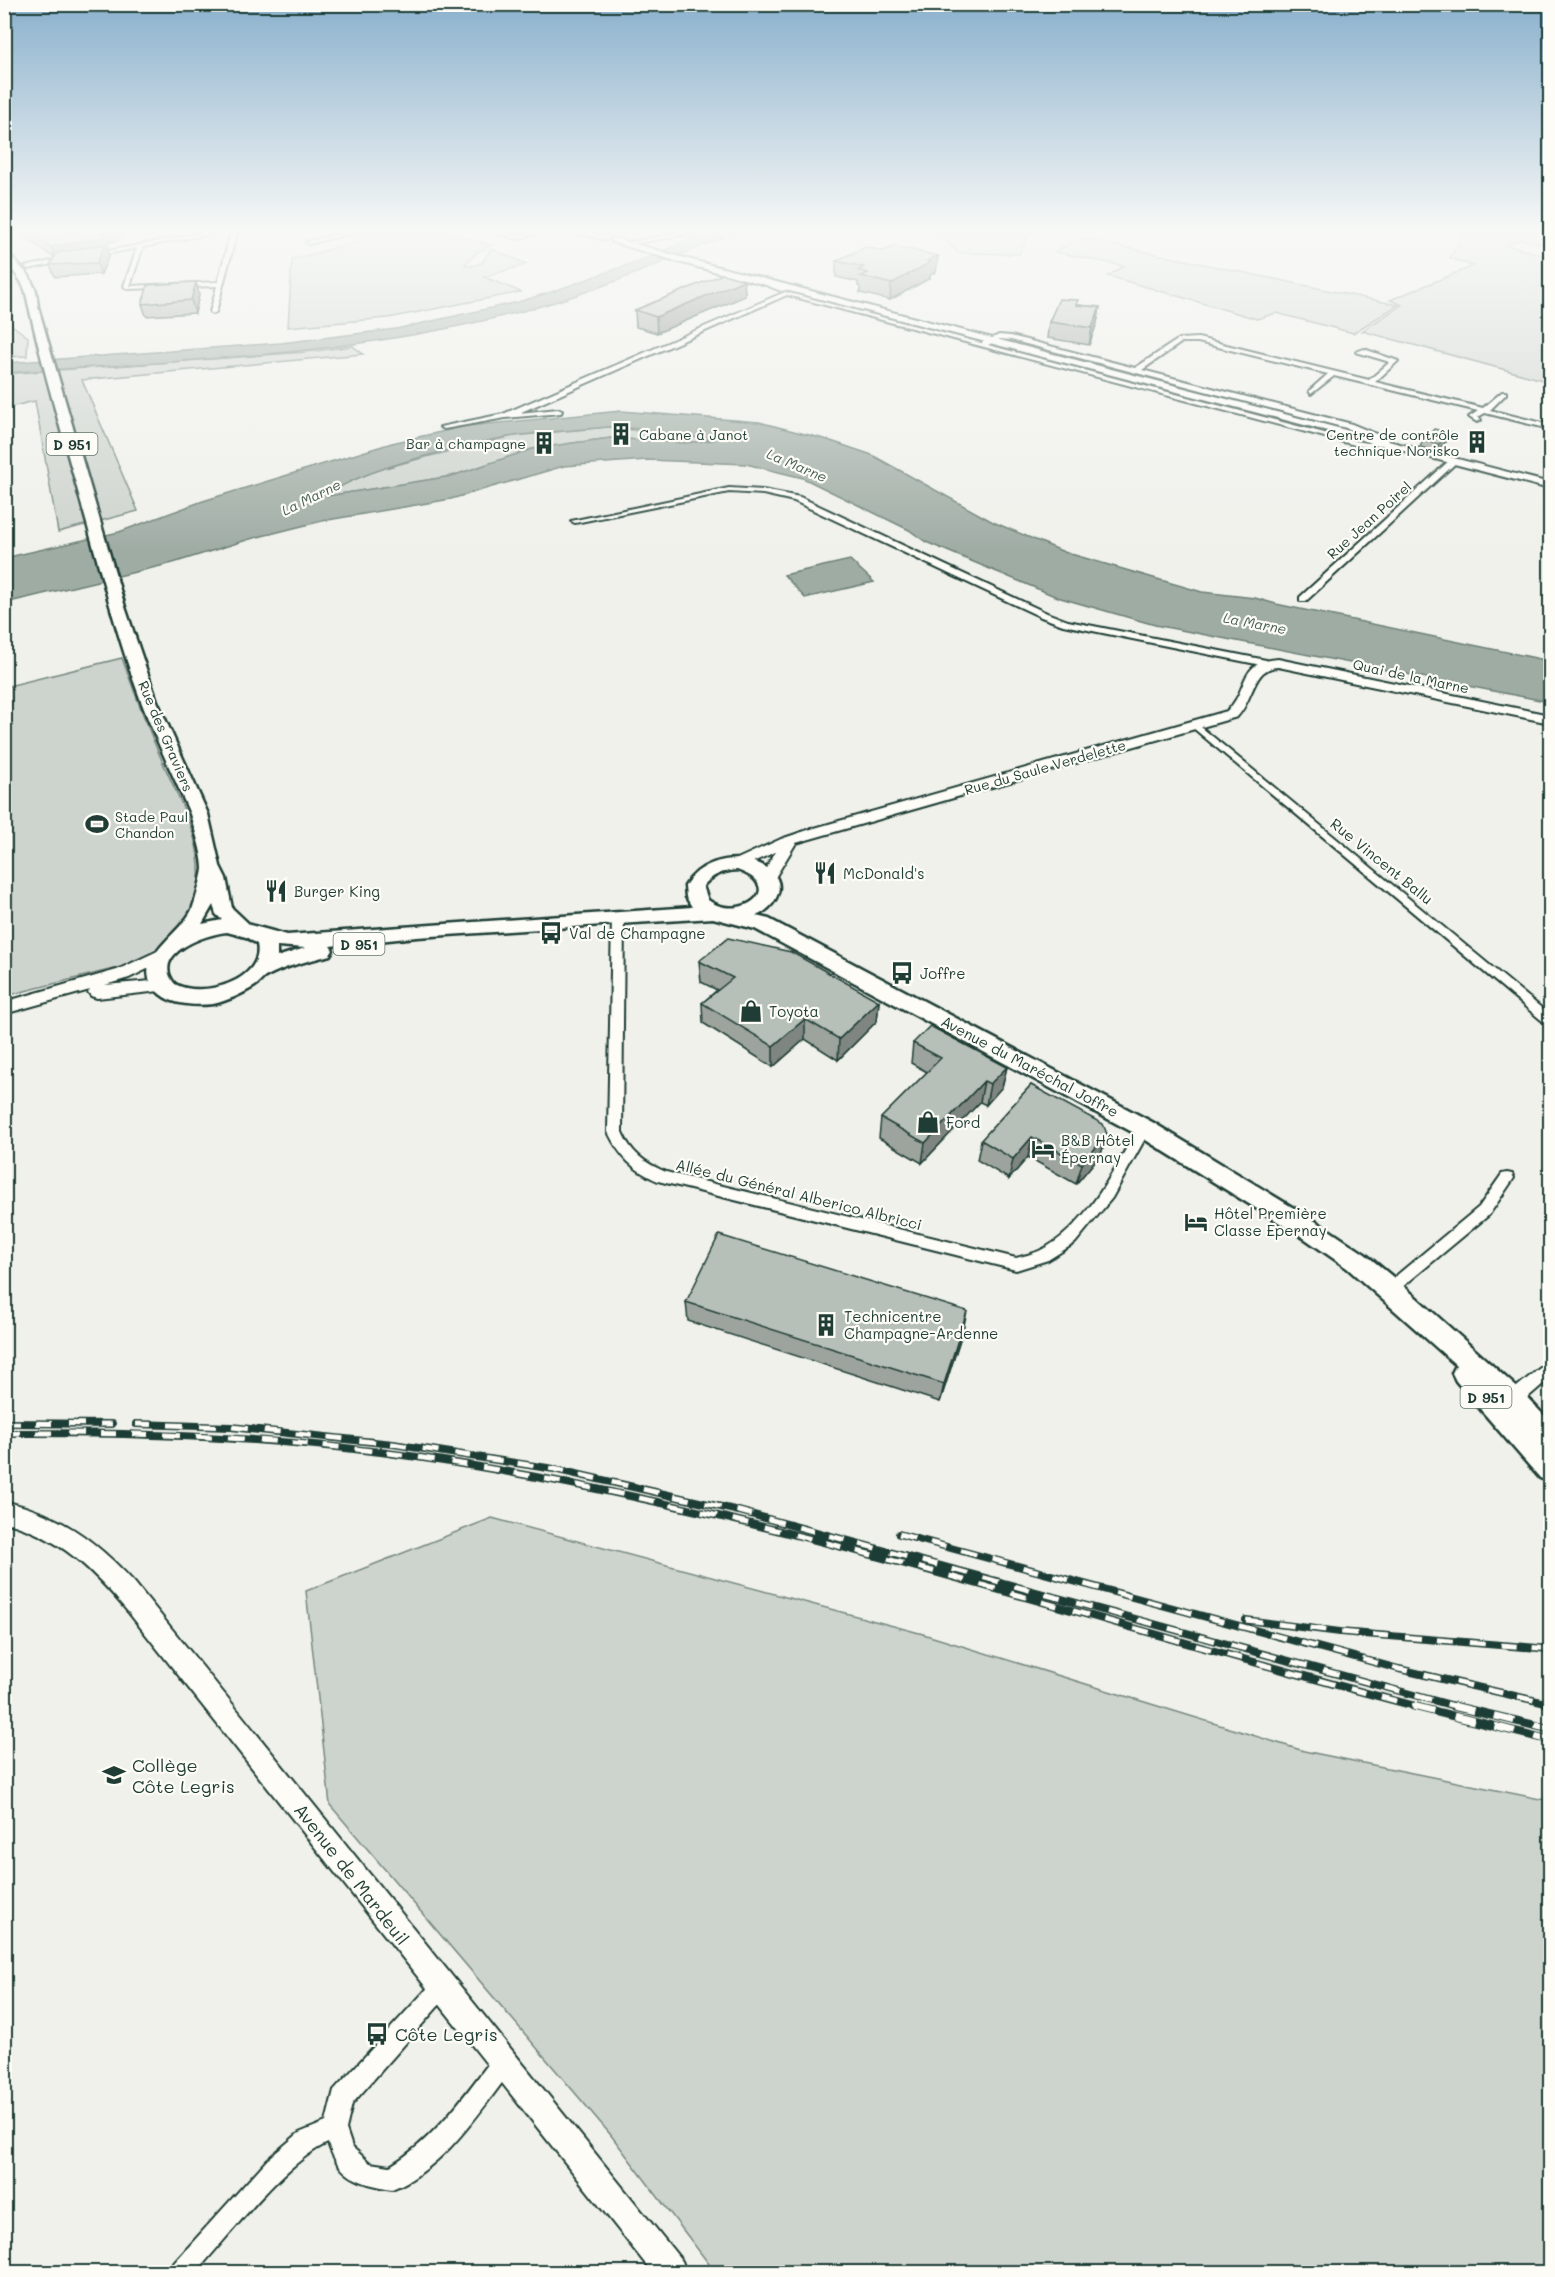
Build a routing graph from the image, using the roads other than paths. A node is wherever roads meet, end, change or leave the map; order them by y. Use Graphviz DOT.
graph roads {
  1 [pos="42,338"];
  2 [pos="684,338"];
  3 [pos="971,338"];
  4 [pos="972,338"];
  5 [pos="996,338"];
  6 [pos="1012,338"];
  7 [pos="986,342"];
  8 [pos="1359,352"];
  9 [pos="1136,371"];
  10 [pos="1332,374"];
  11 [pos="1370,383"];
  12 [pos="1311,392"];
  13 [pos="1504,393"];
  14 [pos="1484,410"];
  15 [pos="558,411"];
  16 [pos="505,416"];
  17 [pos="1476,420"];
  18 [pos="444,427"];
  19 [pos="1551,427"];
  20 [pos="1384,442"];
  21 [pos="1454,461"];
  22 [pos="1551,486"];
  23 [pos="575,521"];
  24 [pos="1303,599"];
  25 [pos="1266,663"];
  26 [pos="1551,719"];
  27 [pos="1195,725"];
  28 [pos="798,839"];
  29 [pos="738,864"];
  30 [pos="211,866"];
  31 [pos="768,878"];
  32 [pos="694,886"];
  33 [pos="767,901"];
  34 [pos="722,913"];
  35 [pos="622,916"];
  36 [pos="242,927"];
  37 [pos="461,928"];
  38 [pos="261,936"];
  39 [pos="182,938"];
  40 [pos="164,954"];
  41 [pos="835,961"];
  42 [pos="260,972"];
  43 [pos="163,986"];
  44 [pos="23,1004"];
  45 [pos="4,1008"];
  46 [pos="1551,1021"];
  47 [pos="1144,1128"];
  48 [pos="1507,1178"];
  49 [pos="1390,1289"];
  50 [pos="1426,1322"];
  51 [pos="1551,1369"];
  52 [pos="1513,1400"];
  53 [pos="1551,1440"];
  54 [pos="1551,1468"];
  55 [pos="4,1511"];
  56 [pos="442,1987"];
  57 [pos="503,2062"];
  58 [pos="334,2129"];
  59 [pos="181,2272"];
  60 [pos="671,2272"];
  1 -- 30 [label="main road, Rue des Graviers / D 951"];
  2 -- 16 [label="street"];
  3 -- 7 [label="street"];
  4 -- 7 [label="main road"];
  5 -- 7 [label="street"];
  6 -- 9 [label="street"];
  7 -- 20 [label="main road"];
  8 -- 11 [label="street"];
  9 -- 10 [label="street"];
  9 -- 20 [label="street"];
  10 -- 11 [label="street"];
  10 -- 12 [label="street"];
  11 -- 14 [label="street"];
  13 -- 14 [label="street"];
  14 -- 17 [label="street"];
  14 -- 19 [label="street"];
  15 -- 16 [label="street"];
  16 -- 18 [label="street"];
  20 -- 21 [label="main road"];
  21 -- 22 [label="main road"];
  21 -- 24 [label="street, Rue Jean Poirel"];
  23 -- 25 [label="street"];
  25 -- 26 [label="street, Quai de la Marne"];
  25 -- 27 [label="street, Rue du Saule Verdelette"];
  27 -- 28 [label="street, Rue du Saule Verdelette"];
  27 -- 46 [label="street, Rue Vincent Ballu"];
  28 -- 29 [label="street, Rue du Saule Verdelette"];
  28 -- 31 [label="street, Rue du Saule Verdelette"];
  29 -- 31 [label="main road"];
  29 -- 32 [label="main road"];
  30 -- 36 [label="main road, Rue des Graviers / D 951"];
  30 -- 39 [label="main road, Rue des Graviers / D 951"];
  31 -- 33 [label="main road"];
  32 -- 34 [label="main road"];
  32 -- 35 [label="main road, D 951"];
  33 -- 34 [label="main road"];
  33 -- 41 [label="main road, Avenue du Maréchal Joffre / D 951"];
  34 -- 35 [label="main road, D 951"];
  34 -- 41 [label="main road, Avenue du Maréchal Joffre / D 951"];
  35 -- 37 [label="main road, D 951"];
  35 -- 47 [label="street, Allée du Général Alberico Albricci"];
  36 -- 38 [label="main road"];
  36 -- 39 [label="main road"];
  37 -- 38 [label="main road, D 951"];
  37 -- 42 [label="main road, D 951"];
  38 -- 42 [label="main road"];
  39 -- 40 [label="main road"];
  40 -- 43 [label="main road"];
  40 -- 44 [label="main road"];
  41 -- 47 [label="main road, Avenue du Maréchal Joffre / D 951"];
  42 -- 43 [label="main road"];
  43 -- 44 [label="main road"];
  44 -- 45 [label="main road"];
  47 -- 49 [label="main road, Avenue du Maréchal Joffre / D 951"];
  48 -- 49 [label="street"];
  49 -- 50 [label="main road, Avenue du Maréchal Joffre / D 951"];
  50 -- 52 [label="main road, Avenue du Maréchal Joffre / D 951"];
  50 -- 54 [label="main road, Avenue du Maréchal Joffre / D 951"];
  51 -- 52 [label="street"];
  52 -- 53 [label="main road, Avenue du Maréchal Joffre / D 951"];
  55 -- 56 [label="street, Avenue de Mardeuil"];
  56 -- 57 [label="street, Avenue de Mardeuil"];
  56 -- 58 [label="street"];
  57 -- 58 [label="street"];
  57 -- 60 [label="street, Avenue de Mardeuil"];
  58 -- 59 [label="street"];
}
